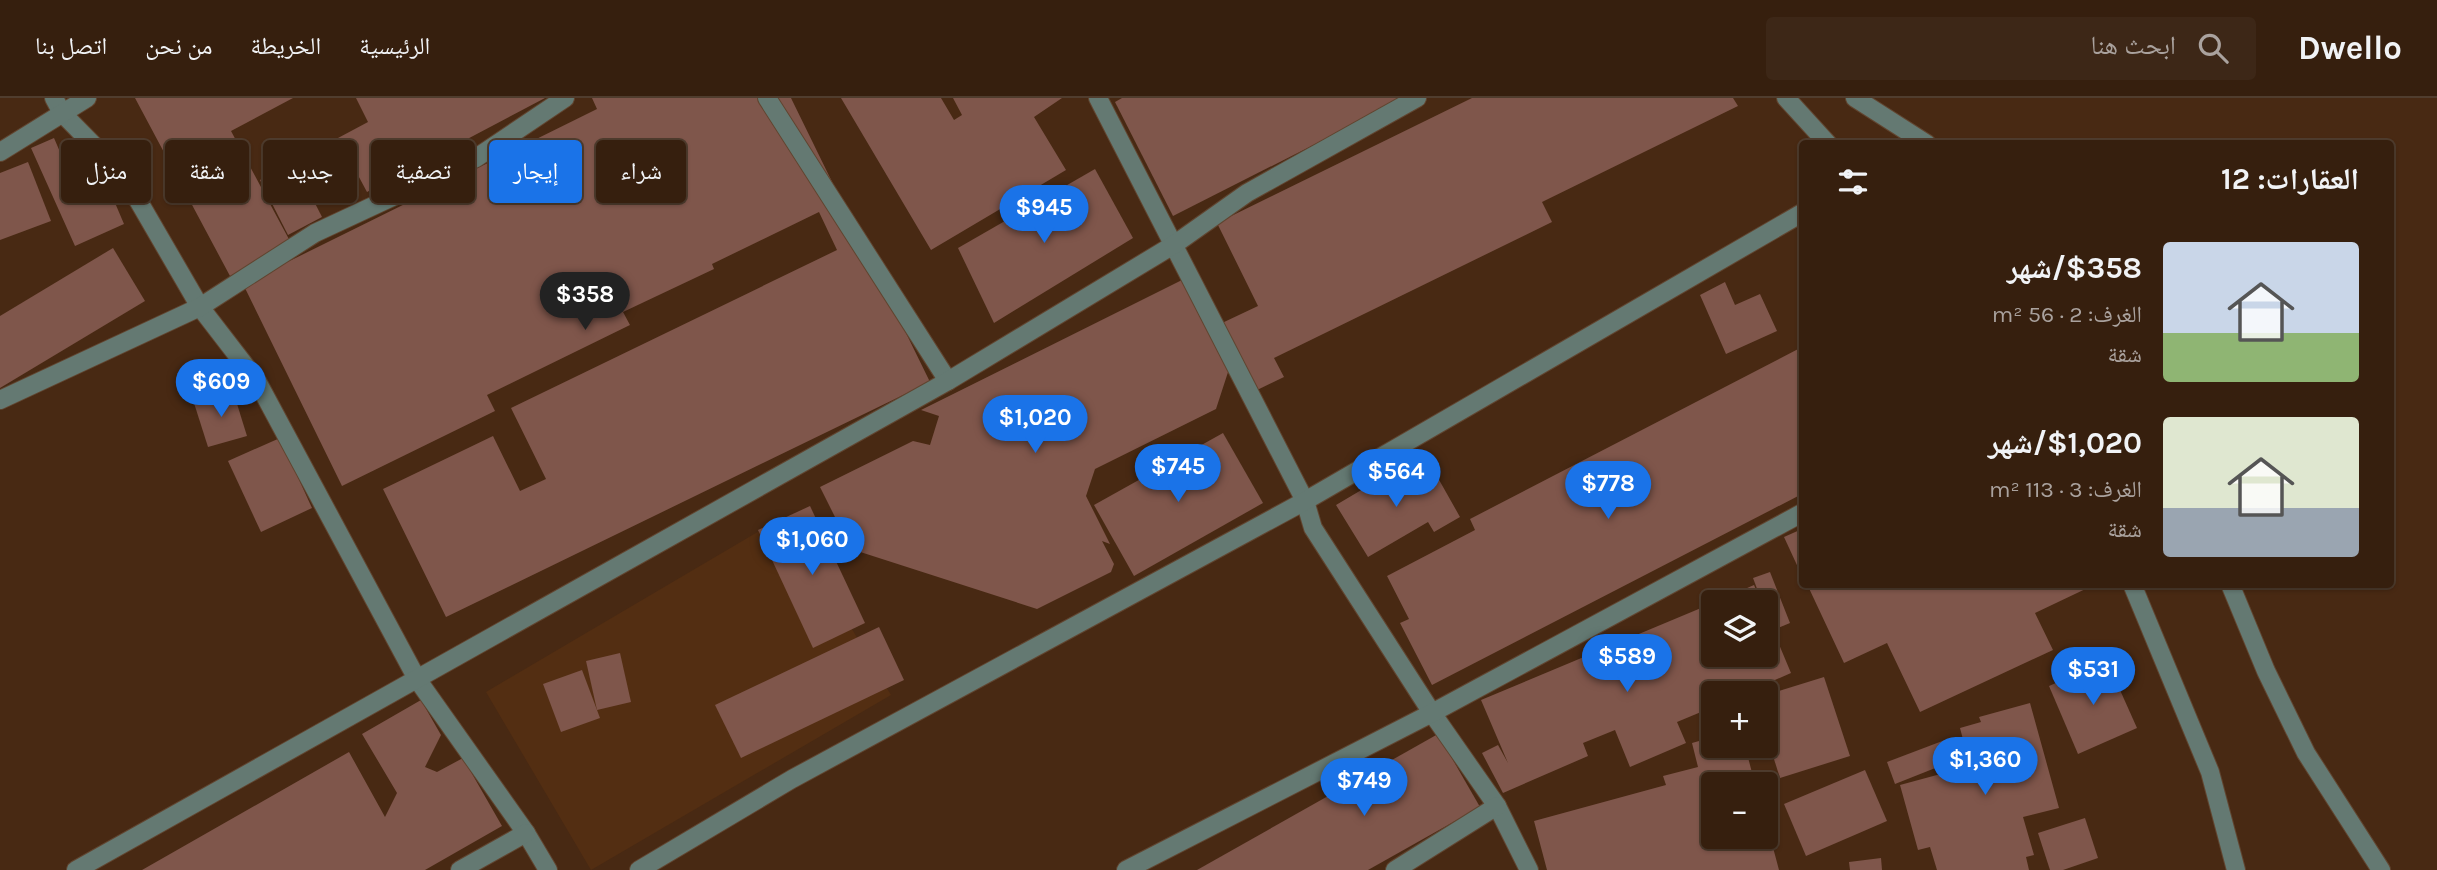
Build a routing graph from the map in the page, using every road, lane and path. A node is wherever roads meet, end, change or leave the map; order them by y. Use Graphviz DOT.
graph roads {
  1 [pos="87,98"];
  2 [pos="565,98"];
  3 [pos="767,98"];
  4 [pos="1098,98"];
  5 [pos="1417,98"];
  6 [pos="1786,98"];
  7 [pos="1855,98"];
  8 [pos="58,105"];
  9 [pos="1824,140"];
  10 [pos="1921,140"];
  11 [pos="0,152"];
  12 [pos="1799,215"];
  13 [pos="1175,244"];
  14 [pos="200,307"];
  15 [pos="948,381"];
  16 [pos="0,400"];
  17 [pos="1305,501"];
  18 [pos="1799,515"];
  19 [pos="2134,588"];
  20 [pos="2232,588"];
  21 [pos="417,678"];
  22 [pos="1432,713"];
  23 [pos="1497,806"];
  24 [pos="526,833"];
  25 [pos="76,870"];
  26 [pos="460,870"];
  27 [pos="548,870"];
  28 [pos="639,870"];
  29 [pos="1126,870"];
  30 [pos="1395,870"];
  31 [pos="1529,870"];
  32 [pos="2236,870"];
  33 [pos="2381,870"];
  1 -- 8 [label="street"];
  2 -- 14 [label="street"];
  3 -- 15 [label="street"];
  4 -- 13 [label="street"];
  5 -- 13 [label="street"];
  6 -- 9 [label="street"];
  7 -- 10 [label="street"];
  8 -- 11 [label="street"];
  8 -- 14 [label="street"];
  12 -- 17 [label="street"];
  13 -- 15 [label="street"];
  13 -- 17 [label="street"];
  14 -- 16 [label="street"];
  14 -- 21 [label="street"];
  15 -- 21 [label="street"];
  17 -- 22 [label="street"];
  17 -- 28 [label="street"];
  18 -- 22 [label="street"];
  19 -- 32 [label="street"];
  20 -- 33 [label="street"];
  21 -- 24 [label="street"];
  21 -- 25 [label="street"];
  22 -- 23 [label="street"];
  22 -- 29 [label="street"];
  23 -- 30 [label="street"];
  23 -- 31 [label="street"];
  24 -- 26 [label="street"];
  24 -- 27 [label="street"];
}
